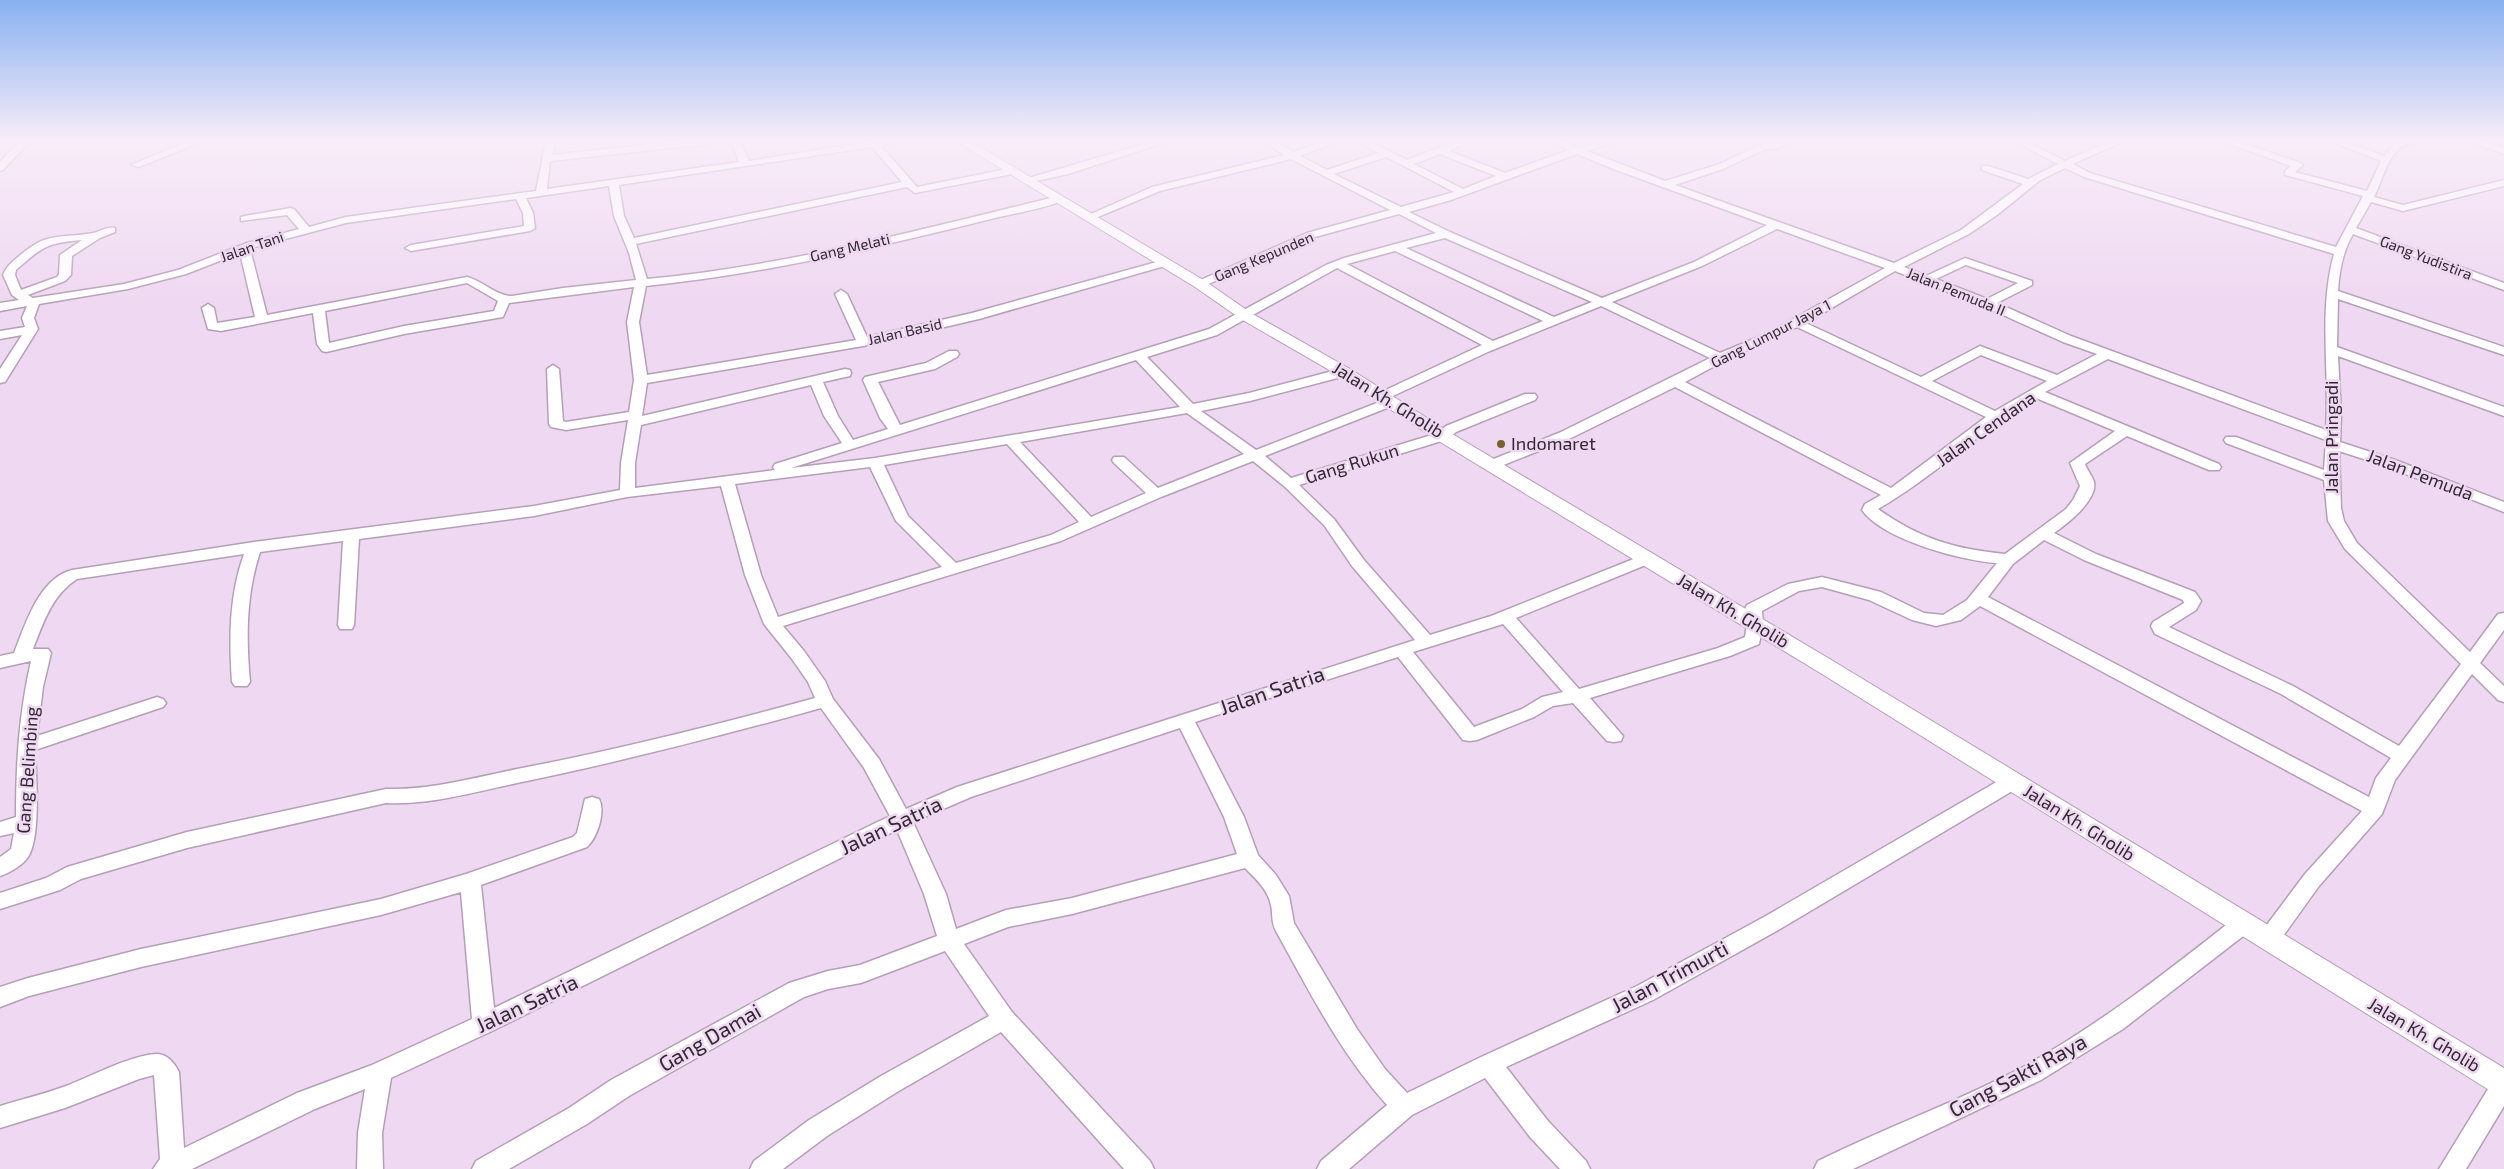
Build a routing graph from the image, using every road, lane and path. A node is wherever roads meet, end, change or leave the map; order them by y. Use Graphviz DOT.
graph roads {
  1 [pos="520,196"];
  2 [pos="525,196"];
  3 [pos="616,196"];
  4 [pos="851,196"];
  5 [pos="1053,196"];
  6 [pos="1140,196"];
  7 [pos="1371,196"];
  8 [pos="1451,196"];
  9 [pos="1699,196"];
  10 [pos="2014,196"];
  11 [pos="2152,196"];
  12 [pos="2368,196"];
  13 [pos="2453,196"];
  14 [pos="1059,199"];
  15 [pos="1404,211"];
  16 [pos="1089,217"];
  17 [pos="245,219"];
  18 [pos="1778,224"];
  19 [pos="305,229"];
  20 [pos="2349,229"];
  21 [pos="111,230"];
  22 [pos="1446,234"];
  23 [pos="96,236"];
  24 [pos="629,242"];
  25 [pos="1395,247"];
  26 [pos="244,248"];
  27 [pos="411,248"];
  28 [pos="2339,252"];
  29 [pos="1164,264"];
  30 [pos="1338,264"];
  31 [pos="1896,268"];
  32 [pos="1926,280"];
  33 [pos="640,282"];
  34 [pos="1200,284"];
  35 [pos="2504,287"];
  36 [pos="841,294"];
  37 [pos="2334,294"];
  38 [pos="18,295"];
  39 [pos="504,301"];
  40 [pos="1602,302"];
  41 [pos="34,303"];
  42 [pos="1987,303"];
  43 [pos="0,307"];
  44 [pos="318,307"];
  45 [pos="208,308"];
  46 [pos="1246,316"];
  47 [pos="262,319"];
  48 [pos="1553,321"];
  49 [pos="1797,323"];
  50 [pos="32,329"];
  51 [pos="0,335"];
  52 [pos="863,342"];
  53 [pos="1493,346"];
  54 [pos="2333,350"];
  55 [pos="2504,351"];
  56 [pos="953,354"];
  57 [pos="2108,354"];
  58 [pos="1138,355"];
  59 [pos="1720,358"];
  60 [pos="553,369"];
  61 [pos="1344,372"];
  62 [pos="844,373"];
  63 [pos="0,379"];
  64 [pos="640,380"];
  65 [pos="815,380"];
  66 [pos="2057,380"];
  67 [pos="1675,382"];
  68 [pos="1921,382"];
  69 [pos="2036,393"];
  70 [pos="1530,397"];
  71 [pos="1382,401"];
  72 [pos="1190,409"];
  73 [pos="2504,412"];
  74 [pos="1997,417"];
  75 [pos="636,418"];
  76 [pos="896,430"];
  77 [pos="2126,430"];
  78 [pos="1444,436"];
  79 [pos="1010,439"];
  80 [pos="2231,440"];
  81 [pos="2334,441"];
  82 [pos="850,445"];
  83 [pos="1256,456"];
  84 [pos="1119,460"];
  85 [pos="874,462"];
  86 [pos="1491,465"];
  87 [pos="2214,467"];
  88 [pos="2331,478"];
  89 [pos="750,479"];
  90 [pos="727,480"];
  91 [pos="1289,483"];
  92 [pos="627,493"];
  93 [pos="1156,494"];
  94 [pos="1893,495"];
  95 [pos="2504,507"];
  96 [pos="1090,524"];
  97 [pos="2044,534"];
  98 [pos="351,535"];
  99 [pos="254,548"];
  100 [pos="1647,559"];
  101 [pos="2009,559"];
  102 [pos="954,570"];
  103 [pos="1977,598"];
  104 [pos="1506,617"];
  105 [pos="2504,618"];
  106 [pos="772,624"];
  107 [pos="1755,624"];
  108 [pos="346,625"];
  109 [pos="1426,641"];
  110 [pos="1402,650"];
  111 [pos="22,656"];
  112 [pos="0,662"];
  113 [pos="2469,664"];
  114 [pos="241,682"];
  115 [pos="1573,693"];
  116 [pos="2504,696"];
  117 [pos="826,700"];
  118 [pos="157,703"];
  119 [pos="1185,720"];
  120 [pos="1614,736"];
  121 [pos="26,746"];
  122 [pos="2402,756"];
  123 [pos="2012,782"];
  124 [pos="592,804"];
  125 [pos="2375,809"];
  126 [pos="902,819"];
  127 [pos="26,822"];
  128 [pos="0,829"];
  129 [pos="1249,859"];
  130 [pos="0,868"];
  131 [pos="470,881"];
  132 [pos="0,901"];
  133 [pos="2242,924"];
  134 [pos="950,940"];
  135 [pos="2268,940"];
  136 [pos="0,997"];
  137 [pos="1004,1019"];
  138 [pos="484,1024"];
  139 [pos="1489,1064"];
  140 [pos="380,1072"];
  141 [pos="2504,1084"];
  142 [pos="1403,1108"];
  143 [pos="0,1117"];
  144 [pos="170,1168"];
  145 [pos="370,1169"];
  146 [pos="485,1169"];
  147 [pos="763,1169"];
  148 [pos="1141,1169"];
  149 [pos="1330,1169"];
  150 [pos="1577,1169"];
  151 [pos="1827,1169"];
  152 [pos="2452,1169"];
  1 -- 2 [label="street, Jalan Tani"];
  1 -- 19 [label="street, Jalan Tani"];
  1 -- 27 [label="street"];
  3 -- 24 [label="street"];
  4 -- 24 [label="street"];
  5 -- 14 [label="main road, Jalan Kh. Gholib"];
  6 -- 16 [label="street"];
  7 -- 15 [label="street"];
  8 -- 15 [label="street, Gang Kepunden"];
  9 -- 18 [label="street, Jalan Pemuda II"];
  10 -- 31 [label="street, Gang Lumpur Jaya 1"];
  11 -- 28 [label="street"];
  12 -- 13 [label="street"];
  12 -- 20 [label="street, Jalan Pringadi"];
  14 -- 16 [label="main road, Jalan Kh. Gholib"];
  14 -- 33 [label="street, Gang Melati"];
  15 -- 22 [label="street"];
  15 -- 34 [label="street, Gang Kepunden"];
  16 -- 29 [label="main road, Jalan Kh. Gholib"];
  17 -- 19 [label="street"];
  18 -- 31 [label="street, Jalan Pemuda II"];
  18 -- 40 [label="street"];
  19 -- 26 [label="street, Jalan Tani"];
  20 -- 28 [label="street, Jalan Pringadi"];
  20 -- 35 [label="street, Gang Yudistira"];
  21 -- 23 [label="street"];
  22 -- 25 [label="street"];
  22 -- 40 [label="street"];
  23 -- 38 [label="street"];
  23 -- 38 [label="street"];
  24 -- 33 [label="street"];
  25 -- 30 [label="street"];
  25 -- 48 [label="street"];
  26 -- 41 [label="street, Jalan Tani"];
  26 -- 47 [label="street"];
  28 -- 37 [label="street, Jalan Pringadi"];
  29 -- 34 [label="main road, Jalan Kh. Gholib"];
  29 -- 52 [label="street, Jalan Basid"];
  30 -- 46 [label="street"];
  30 -- 53 [label="street"];
  31 -- 32 [label="street, Jalan Pemuda II"];
  31 -- 49 [label="street, Gang Lumpur Jaya 1"];
  32 -- 42 [label="street, Jalan Pemuda II"];
  32 -- 42 [label="street"];
  33 -- 39 [label="street, Gang Melati"];
  33 -- 64 [label="street"];
  34 -- 46 [label="main road, Jalan Kh. Gholib"];
  36 -- 52 [label="street"];
  37 -- 54 [label="street, Jalan Pringadi"];
  37 -- 55 [label="street"];
  38 -- 41 [label="street"];
  39 -- 44 [label="street"];
  39 -- 44 [label="street"];
  40 -- 48 [label="street"];
  40 -- 59 [label="street"];
  41 -- 43 [label="street, Jalan Tani"];
  41 -- 50 [label="street"];
  42 -- 57 [label="street, Jalan Pemuda II"];
  44 -- 47 [label="street"];
  45 -- 47 [label="street"];
  46 -- 58 [label="street"];
  46 -- 61 [label="main road, Jalan Kh. Gholib"];
  48 -- 53 [label="street"];
  49 -- 59 [label="street, Gang Lumpur Jaya 1"];
  49 -- 68 [label="street"];
  50 -- 51 [label="street"];
  50 -- 63 [label="street"];
  52 -- 64 [label="street, Jalan Basid"];
  53 -- 71 [label="street"];
  54 -- 73 [label="street"];
  54 -- 81 [label="street, Jalan Pringadi"];
  56 -- 76 [label="street"];
  57 -- 66 [label="street, Jalan Cendana"];
  57 -- 81 [label="street, Jalan Pemuda II"];
  58 -- 72 [label="street"];
  58 -- 76 [label="street"];
  59 -- 67 [label="street, Gang Lumpur Jaya 1"];
  60 -- 75 [label="street"];
  61 -- 71 [label="main road, Jalan Kh. Gholib"];
  61 -- 72 [label="street"];
  62 -- 65 [label="street"];
  64 -- 75 [label="street"];
  65 -- 75 [label="street"];
  65 -- 82 [label="street"];
  66 -- 68 [label="street"];
  66 -- 69 [label="street, Jalan Cendana"];
  67 -- 86 [label="street, Gang Lumpur Jaya 1"];
  67 -- 94 [label="street"];
  68 -- 74 [label="street"];
  69 -- 74 [label="street, Jalan Cendana"];
  69 -- 77 [label="street"];
  70 -- 78 [label="street, Gang Rukun"];
  71 -- 78 [label="main road, Jalan Kh. Gholib"];
  71 -- 83 [label="street"];
  72 -- 79 [label="street"];
  72 -- 83 [label="street"];
  74 -- 94 [label="street, Jalan Cendana"];
  75 -- 92 [label="street"];
  76 -- 82 [label="street"];
  77 -- 87 [label="street"];
  77 -- 97 [label="street"];
  78 -- 86 [label="main road, Jalan Kh. Gholib"];
  78 -- 91 [label="street, Gang Rukun"];
  79 -- 85 [label="street"];
  79 -- 96 [label="street"];
  80 -- 88 [label="street"];
  81 -- 88 [label="street, Jalan Pringadi"];
  81 -- 95 [label="street, Jalan Pemuda"];
  82 -- 89 [label="street"];
  83 -- 91 [label="street"];
  83 -- 93 [label="street"];
  84 -- 93 [label="street"];
  85 -- 89 [label="street"];
  85 -- 102 [label="street"];
  86 -- 100 [label="main road, Jalan Kh. Gholib"];
  88 -- 113 [label="street, Jalan Pringadi"];
  89 -- 90 [label="street"];
  90 -- 92 [label="street"];
  90 -- 106 [label="street"];
  91 -- 109 [label="street"];
  92 -- 98 [label="street"];
  93 -- 96 [label="street"];
  94 -- 101 [label="street, Jalan Cendana"];
  96 -- 102 [label="street"];
  97 -- 101 [label="street"];
  97 -- 122 [label="street"];
  98 -- 99 [label="street"];
  98 -- 108 [label="street"];
  99 -- 111 [label="street"];
  99 -- 114 [label="street"];
  100 -- 104 [label="street, Jalan Satria"];
  100 -- 107 [label="main road, Jalan Kh. Gholib"];
  101 -- 103 [label="street"];
  102 -- 106 [label="street"];
  103 -- 107 [label="street"];
  103 -- 125 [label="street"];
  104 -- 109 [label="street, Jalan Satria"];
  104 -- 115 [label="street"];
  105 -- 113 [label="street"];
  106 -- 117 [label="street"];
  107 -- 115 [label="street"];
  107 -- 123 [label="main road, Jalan Kh. Gholib"];
  109 -- 110 [label="street, Jalan Satria"];
  110 -- 115 [label="street"];
  110 -- 119 [label="street, Jalan Satria"];
  111 -- 112 [label="street"];
  111 -- 121 [label="street, Gang Belimbing"];
  113 -- 116 [label="street, Jalan Pringadi"];
  113 -- 122 [label="street"];
  115 -- 120 [label="street"];
  117 -- 126 [label="street"];
  117 -- 132 [label="street"];
  118 -- 121 [label="street"];
  119 -- 126 [label="street, Jalan Satria"];
  119 -- 129 [label="street"];
  121 -- 127 [label="street, Gang Belimbing"];
  122 -- 125 [label="street"];
  123 -- 133 [label="main road, Jalan Kh. Gholib"];
  123 -- 139 [label="street, Jalan Trimurti"];
  124 -- 131 [label="street"];
  125 -- 135 [label="street"];
  126 -- 134 [label="street"];
  126 -- 138 [label="street, Jalan Satria"];
  127 -- 128 [label="street"];
  127 -- 130 [label="street, Gang Belimbing"];
  129 -- 134 [label="street, Gang Damai"];
  129 -- 142 [label="street"];
  131 -- 136 [label="street"];
  131 -- 138 [label="street"];
  133 -- 135 [label="main road, Jalan Kh. Gholib"];
  133 -- 151 [label="street, Gang Sakti Raya"];
  134 -- 137 [label="street"];
  134 -- 146 [label="street, Gang Damai"];
  135 -- 141 [label="main road, Jalan Kh. Gholib"];
  137 -- 147 [label="street"];
  137 -- 148 [label="street"];
  138 -- 140 [label="street, Jalan Satria"];
  139 -- 142 [label="street, Jalan Trimurti"];
  139 -- 150 [label="street"];
  140 -- 144 [label="street, Jalan Satria"];
  140 -- 145 [label="street"];
  141 -- 152 [label="street"];
  142 -- 149 [label="street, Jalan Trimurti"];
  143 -- 144 [label="street"];
}
